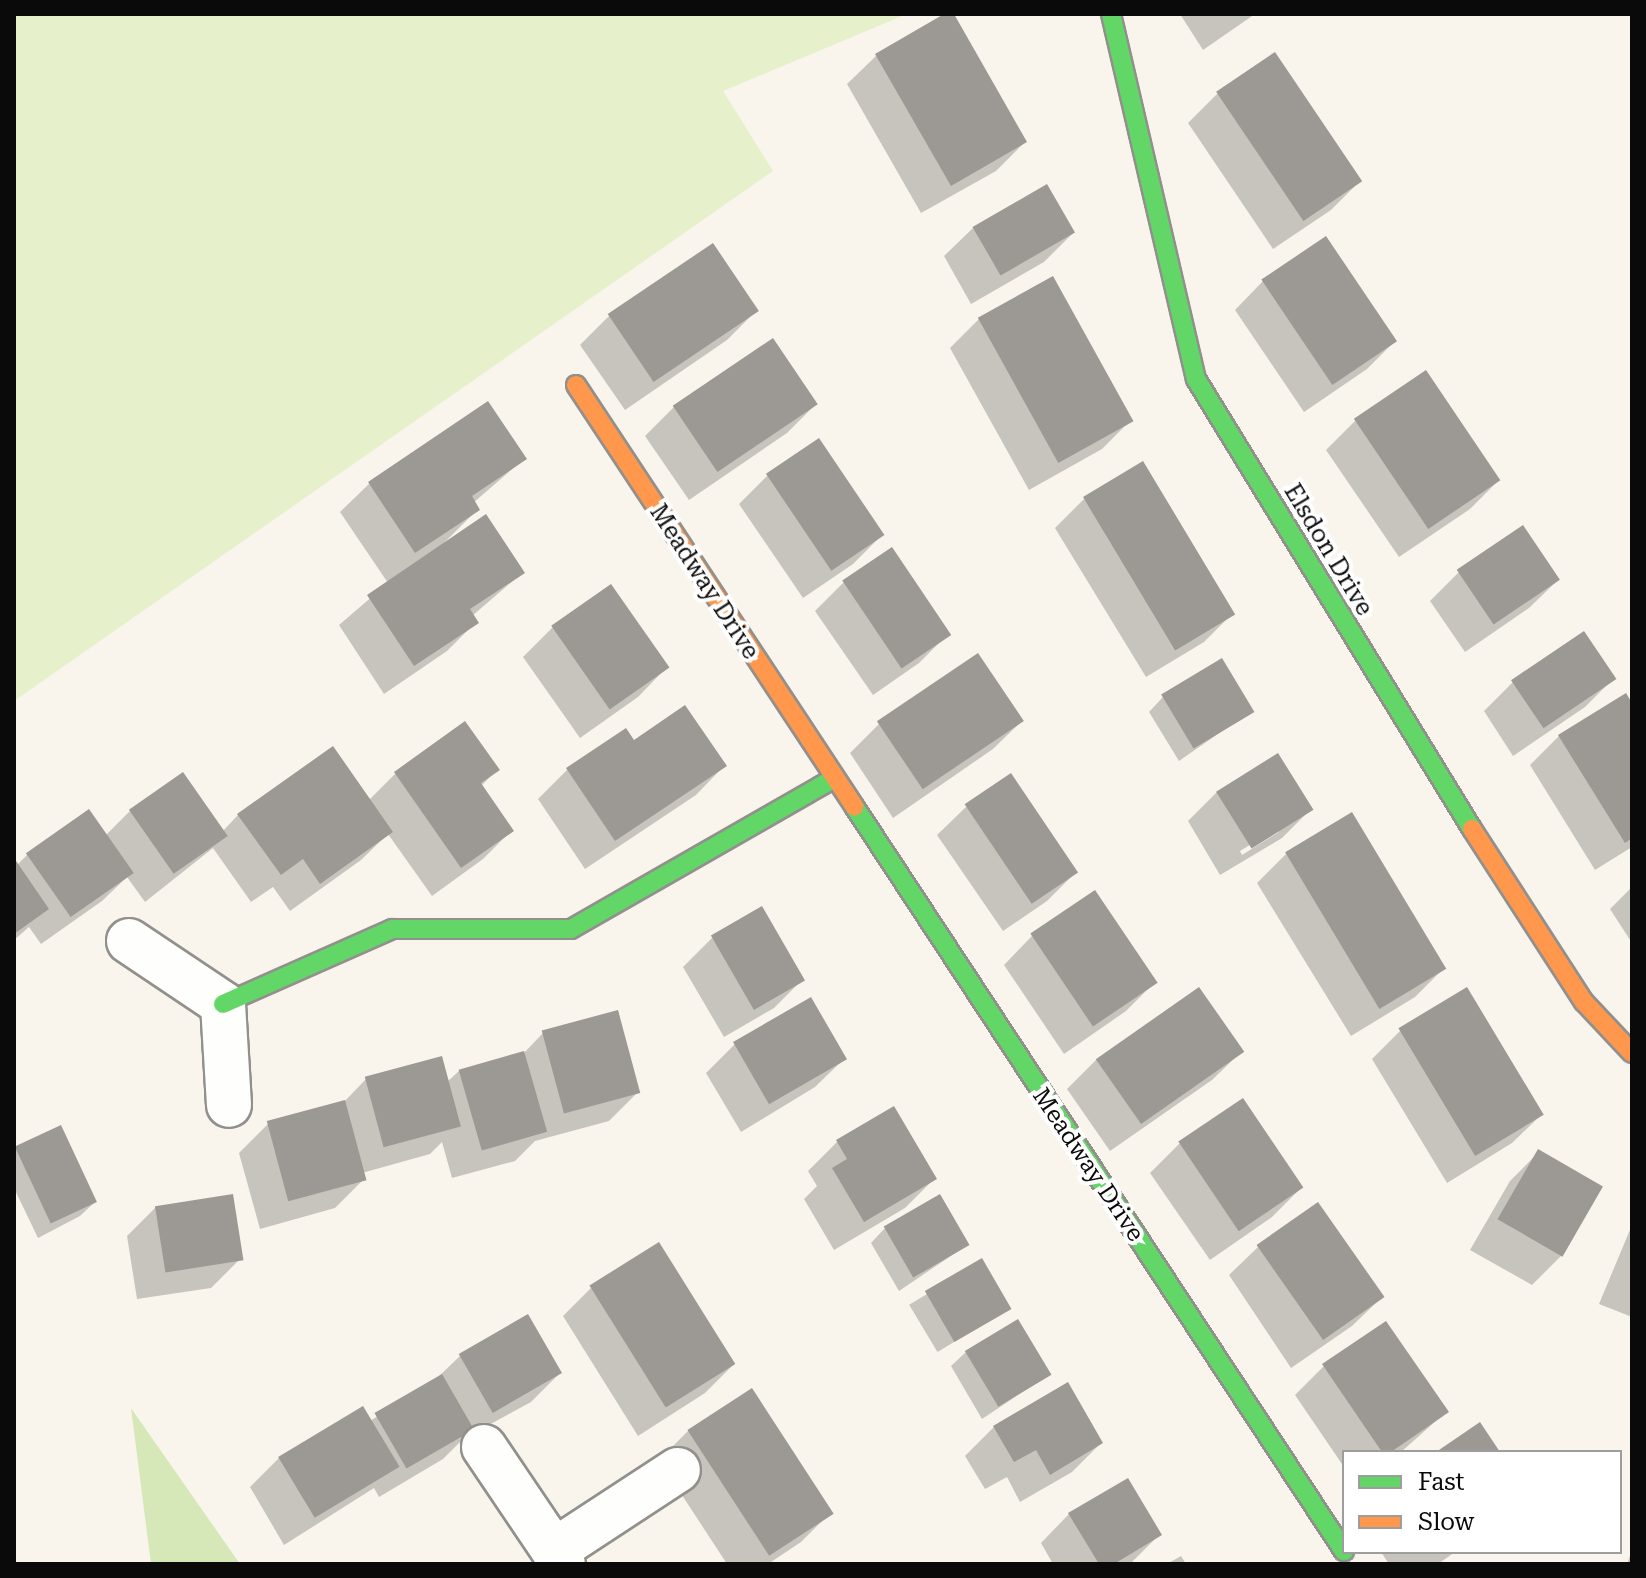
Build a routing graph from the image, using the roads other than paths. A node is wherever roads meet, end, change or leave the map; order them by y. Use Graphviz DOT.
graph roads {
  1 [pos="1111,14"];
  2 [pos="576,385"];
  3 [pos="833,779"];
  4 [pos="129,941"];
  5 [pos="223,1004"];
  6 [pos="1632,1053"];
  7 [pos="229,1105"];
  8 [pos="484,1447"];
  9 [pos="678,1470"];
  10 [pos="1342,1549"];
  11 [pos="558,1557"];
  1 -- 6 [label="street, Elsdon Drive"];
  2 -- 3 [label="street, Meadway Drive"];
  3 -- 5 [label="street"];
  3 -- 10 [label="street, Meadway Drive"];
  4 -- 5 [label="street"];
  5 -- 7 [label="street"];
  8 -- 11 [label="street"];
  9 -- 11 [label="street"];
}
